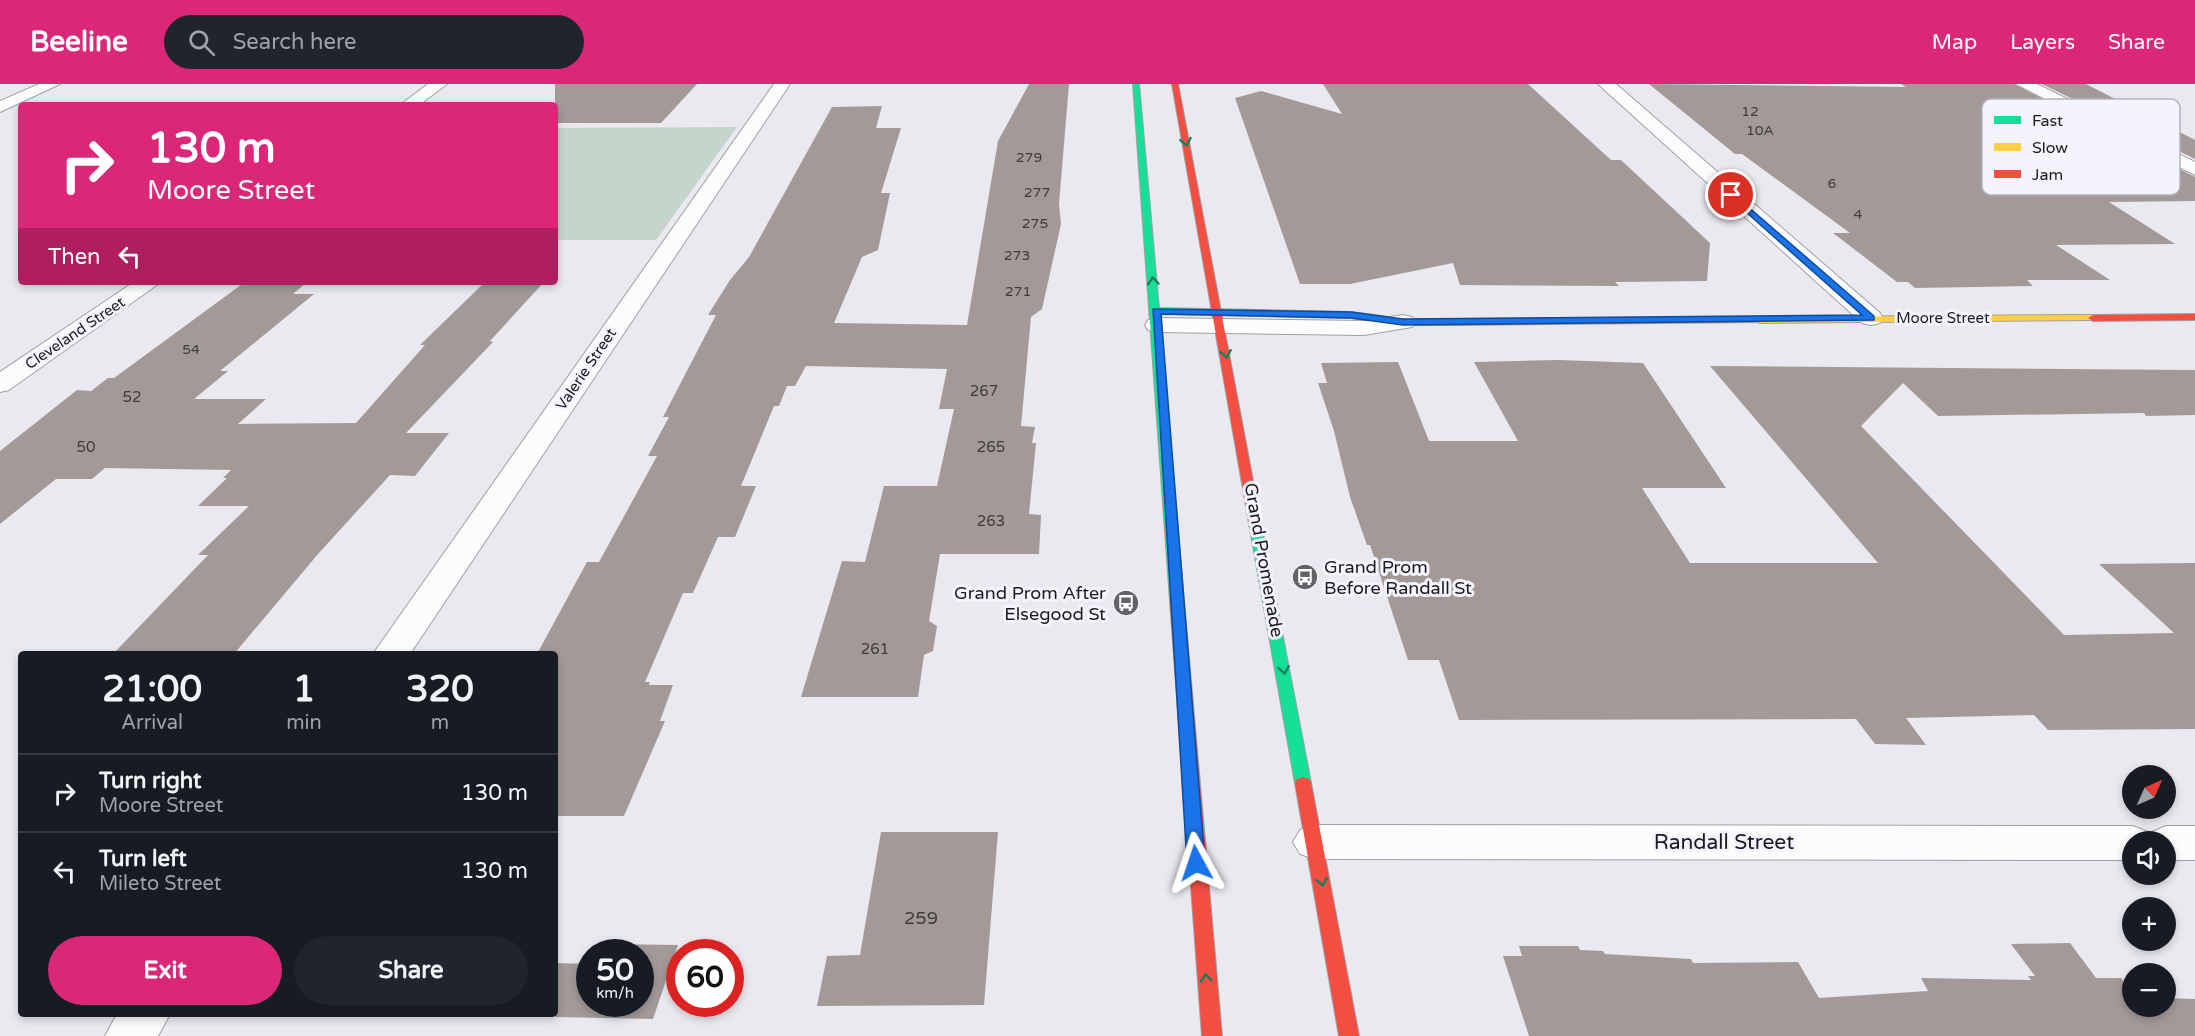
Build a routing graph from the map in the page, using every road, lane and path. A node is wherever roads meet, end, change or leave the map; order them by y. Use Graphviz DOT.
graph roads {
  1 [pos="52,84"];
  2 [pos="439,84"];
  3 [pos="782,84"];
  4 [pos="1136,84"];
  5 [pos="1175,84"];
  6 [pos="1606,84"];
  7 [pos="2024,84"];
  8 [pos="2054,99"];
  9 [pos="412,102"];
  10 [pos="0,106"];
  11 [pos="2180,162"];
  12 [pos="2195,169"];
  13 [pos="145,285"];
  14 [pos="2195,317"];
  15 [pos="1157,318"];
  16 [pos="1871,318"];
  17 [pos="1220,320"];
  18 [pos="1403,322"];
  19 [pos="0,384"];
  20 [pos="393,651"];
  21 [pos="1315,842"];
  22 [pos="2122,843"];
  23 [pos="2176,843"];
  24 [pos="2195,843"];
  25 [pos="143,1017"];
  26 [pos="130,1036"];
  27 [pos="1212,1036"];
  28 [pos="1349,1036"];
  1 -- 10 [label="street"];
  2 -- 9 [label="street"];
  3 -- 20 [label="street, Valerie Street"];
  15 -- 4 [label="main road, one-way"];
  5 -- 17 [label="main road, Grand Promenade, one-way"];
  6 -- 16 [label="street"];
  7 -- 8 [label="street"];
  11 -- 12 [label="street"];
  13 -- 19 [label="street, Cleveland Street"];
  14 -- 16 [label="main road, Moore Street"];
  15 -- 17 [label="street, Moore Street"];
  27 -- 15 [label="main road, one-way"];
  16 -- 18 [label="main road, Moore Street"];
  17 -- 18 [label="street, Moore Street"];
  17 -- 21 [label="main road, Grand Promenade, one-way"];
  21 -- 22 [label="street, Randall Street"];
  21 -- 28 [label="main road, Grand Promenade, one-way"];
  23 -- 24 [label="street"];
  25 -- 26 [label="street"];
}
